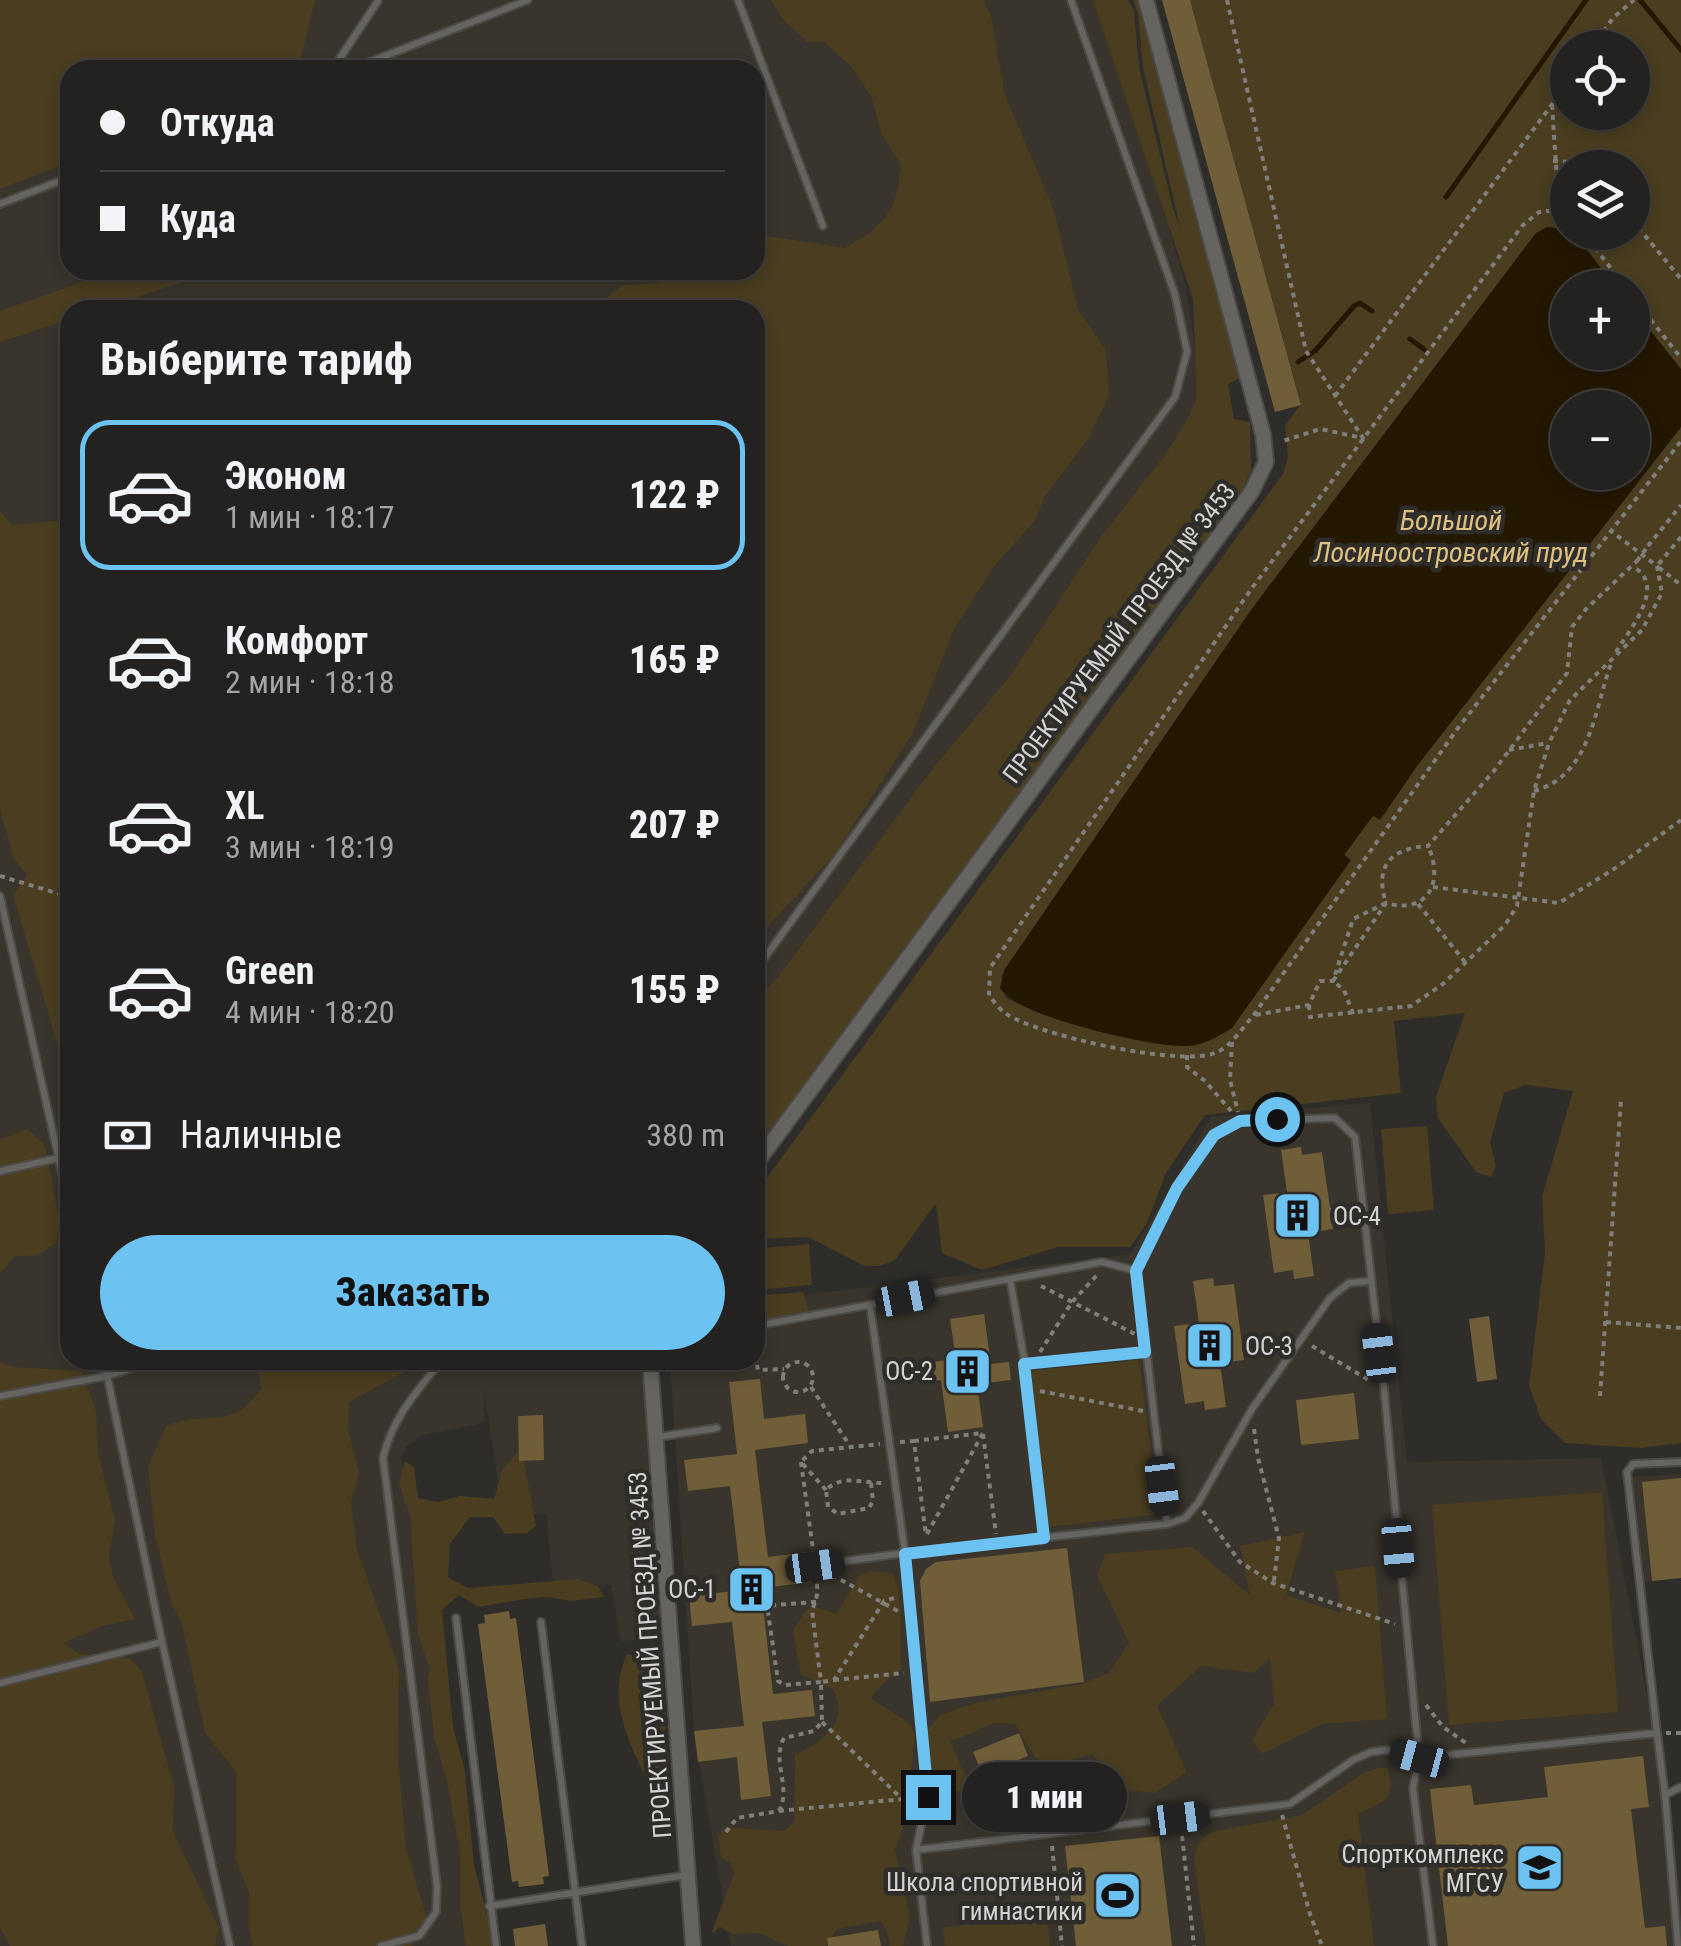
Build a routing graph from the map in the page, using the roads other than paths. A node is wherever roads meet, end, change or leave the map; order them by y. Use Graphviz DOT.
graph roads {
  1 [pos="528,0"];
  2 [pos="738,0"];
  3 [pos="1071,0"];
  4 [pos="1146,0"];
  5 [pos="378,1"];
  6 [pos="339,60"];
  7 [pos="375,60"];
  8 [pos="761,60"];
  9 [pos="765,72"];
  10 [pos="60,181"];
  11 [pos="0,204"];
  12 [pos="823,226"];
  13 [pos="0,896"];
  14 [pos="4,937"];
  15 [pos="765,957"];
  16 [pos="765,1151"];
  17 [pos="58,1158"];
  18 [pos="60,1166"];
  19 [pos="0,1171"];
  20 [pos="1136,1271"];
  21 [pos="1010,1279"];
  22 [pos="1370,1281"];
  23 [pos="870,1305"];
  24 [pos="765,1324"];
  25 [pos="1145,1352"];
  26 [pos="1028,1364"];
  27 [pos="106,1370"];
  28 [pos="126,1370"];
  29 [pos="434,1370"];
  30 [pos="651,1370"];
  31 [pos="107,1376"];
  32 [pos="0,1396"];
  33 [pos="718,1428"];
  34 [pos="656,1438"];
  35 [pos="1681,1462"];
  36 [pos="1167,1524"];
  37 [pos="1044,1538"];
  38 [pos="905,1554"];
  39 [pos="815,1566"];
  40 [pos="456,1618"];
  41 [pos="542,1622"];
  42 [pos="162,1642"];
  43 [pos="0,1683"];
  44 [pos="1657,1733"];
  45 [pos="1419,1758"];
  46 [pos="1681,1787"];
  47 [pos="1665,1795"];
  48 [pos="916,1850"];
  49 [pos="688,1874"];
  50 [pos="575,1892"];
  51 [pos="489,1906"];
  52 [pos="230,1946"];
  53 [pos="381,1946"];
  54 [pos="496,1946"];
  55 [pos="582,1946"];
  56 [pos="693,1946"];
  57 [pos="927,1946"];
  58 [pos="1434,1946"];
  59 [pos="1678,1946"];
  1 -- 7 [label="lane"];
  2 -- 8 [label="lane"];
  3 -- 15 [label="lane"];
  4 -- 16 [label="street, ПРОЕКТИРУЕМЫЙ ПРОЕЗД № 3453"];
  5 -- 6 [label="lane"];
  9 -- 12 [label="lane"];
  10 -- 11 [label="lane"];
  13 -- 14 [label="lane"];
  14 -- 17 [label="lane"];
  17 -- 18 [label="lane"];
  17 -- 19 [label="lane"];
  20 -- 21 [label="lane"];
  20 -- 22 [label="lane"];
  20 -- 25 [label="lane"];
  21 -- 23 [label="lane"];
  21 -- 26 [label="lane"];
  22 -- 36 [label="lane"];
  22 -- 45 [label="lane"];
  23 -- 24 [label="lane"];
  23 -- 38 [label="lane"];
  25 -- 26 [label="lane"];
  25 -- 36 [label="lane"];
  26 -- 37 [label="lane"];
  27 -- 31 [label="lane"];
  28 -- 31 [label="lane"];
  29 -- 53 [label="lane"];
  30 -- 34 [label="street, ПРОЕКТИРУЕМЫЙ ПРОЕЗД № 3453"];
  31 -- 32 [label="lane"];
  31 -- 42 [label="lane"];
  33 -- 34 [label="lane"];
  34 -- 49 [label="street, ПРОЕКТИРУЕМЫЙ ПРОЕЗД № 3453"];
  35 -- 44 [label="lane"];
  36 -- 37 [label="lane"];
  37 -- 38 [label="lane"];
  38 -- 39 [label="lane"];
  38 -- 48 [label="lane"];
  40 -- 51 [label="lane"];
  41 -- 50 [label="lane"];
  42 -- 43 [label="lane"];
  42 -- 52 [label="lane"];
  44 -- 45 [label="lane"];
  44 -- 47 [label="lane"];
  45 -- 48 [label="lane"];
  45 -- 58 [label="lane"];
  46 -- 47 [label="lane"];
  47 -- 59 [label="lane"];
  48 -- 57 [label="lane"];
  49 -- 50 [label="lane"];
  49 -- 56 [label="street, ПРОЕКТИРУЕМЫЙ ПРОЕЗД № 3453"];
  50 -- 51 [label="lane"];
  50 -- 55 [label="lane"];
  51 -- 54 [label="lane"];
}
